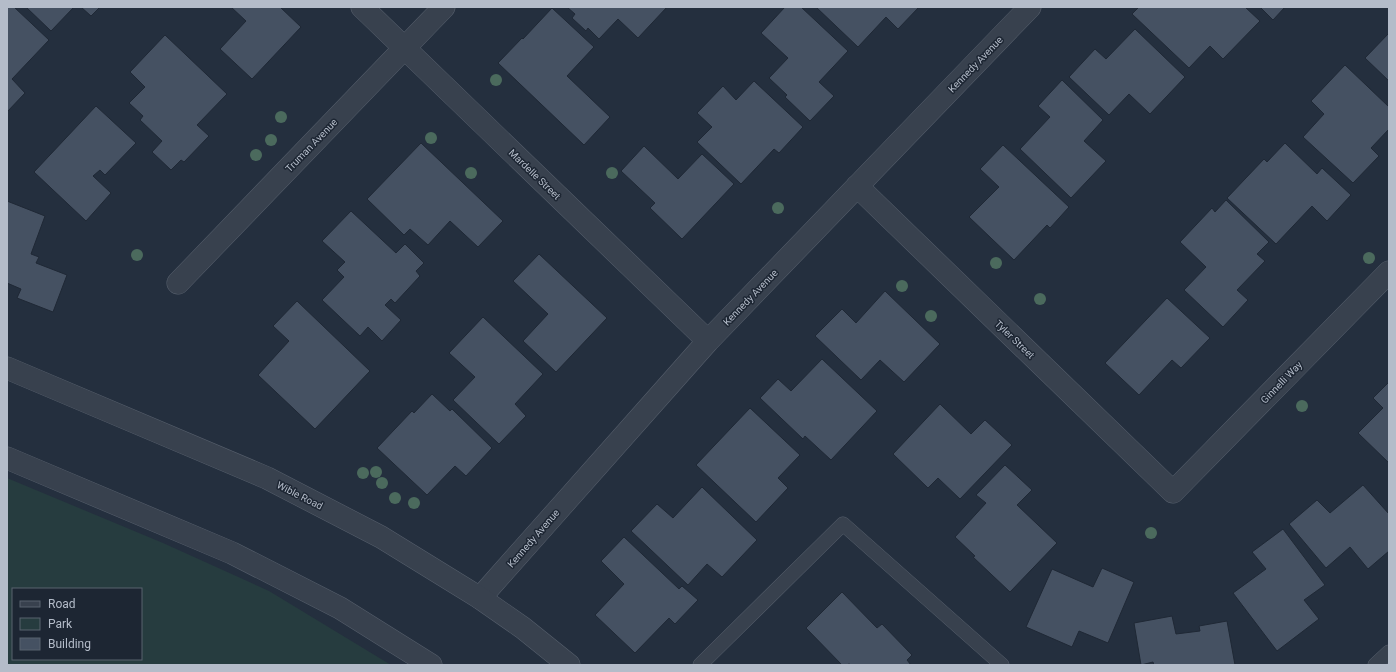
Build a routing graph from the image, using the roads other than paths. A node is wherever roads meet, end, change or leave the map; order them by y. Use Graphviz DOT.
graph roads {
  1 [pos="362,7"];
  2 [pos="444,7"];
  3 [pos="1030,7"];
  4 [pos="405,48"];
  5 [pos="857,186"];
  6 [pos="1389,272"];
  7 [pos="178,283"];
  8 [pos="708,341"];
  9 [pos="7,368"];
  10 [pos="7,458"];
  11 [pos="1173,492"];
  12 [pos="480,598"];
  13 [pos="1389,652"];
  14 [pos="431,665"];
  15 [pos="569,665"];
  16 [pos="700,665"];
  17 [pos="1002,665"];
  18 [pos="1375,665"];
  1 -- 4 [label="street, Mardelle Street"];
  2 -- 4 [label="street, Truman Avenue"];
  3 -- 5 [label="street, Kennedy Avenue"];
  4 -- 7 [label="street, Truman Avenue"];
  4 -- 8 [label="street, Mardelle Street"];
  5 -- 8 [label="street, Kennedy Avenue"];
  5 -- 11 [label="street, Tyler Street"];
  6 -- 11 [label="street, Ginnelli Way"];
  8 -- 12 [label="street, Kennedy Avenue"];
  9 -- 12 [label="street, Wible Road"];
  10 -- 14 [label="street"];
  12 -- 15 [label="street, Wible Road"];
  13 -- 18 [label="lane"];
  16 -- 17 [label="lane"];
}
